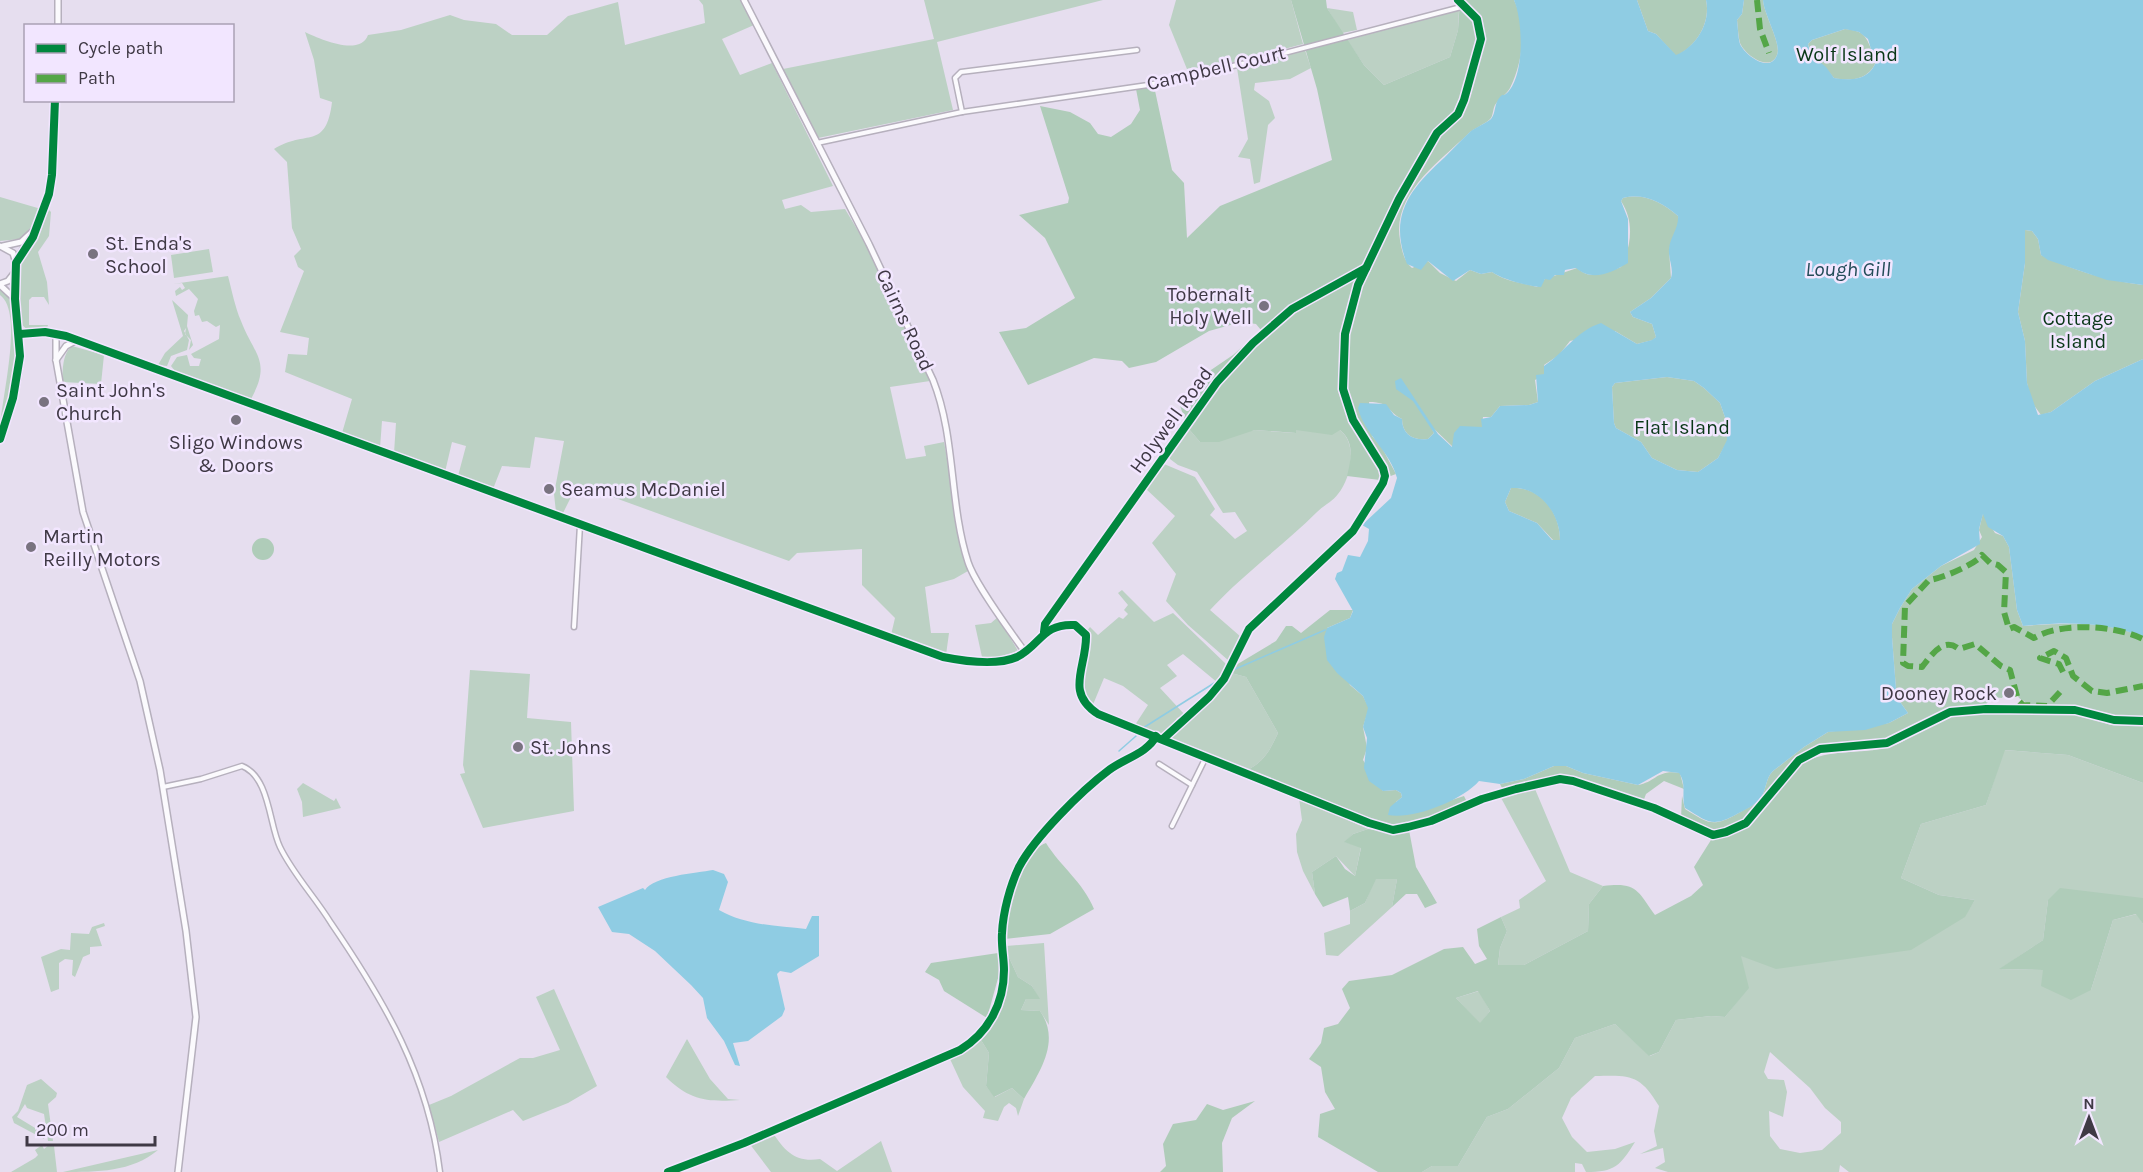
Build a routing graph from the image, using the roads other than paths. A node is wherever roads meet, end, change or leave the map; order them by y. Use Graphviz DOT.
graph roads {
  1 [pos="58,0"];
  2 [pos="744,0"];
  3 [pos="1458,0"];
  4 [pos="1466,6"];
  5 [pos="57,24"];
  6 [pos="1137,50"];
  7 [pos="55,102"];
  8 [pos="962,112"];
  9 [pos="817,143"];
  10 [pos="36,227"];
  11 [pos="0,246"];
  12 [pos="16,266"];
  13 [pos="1366,268"];
  14 [pos="0,284"];
  15 [pos="15,299"];
  16 [pos="20,333"];
  17 [pos="56,333"];
  18 [pos="77,340"];
  19 [pos="56,360"];
  20 [pos="0,439"];
  21 [pos="580,525"];
  22 [pos="574,627"];
  23 [pos="1044,632"];
  24 [pos="1024,652"];
  25 [pos="2143,721"];
  26 [pos="1156,736"];
  27 [pos="1163,739"];
  28 [pos="1206,757"];
  29 [pos="1159,764"];
  30 [pos="1192,785"];
  31 [pos="163,787"];
  32 [pos="1172,826"];
  33 [pos="178,1172"];
  34 [pos="440,1172"];
  35 [pos="668,1172"];
  1 -- 5 [label="main road"];
  2 -- 9 [label="main road, Cairns Road"];
  3 -- 4 [label="main road"];
  4 -- 8 [label="street, Campbell Court"];
  4 -- 13 [label="main road"];
  6 -- 8 [label="street, Campbell Court"];
  7 -- 10 [label="main road"];
  8 -- 9 [label="street, Campbell Court"];
  9 -- 24 [label="main road, Cairns Road"];
  10 -- 11 [label="main road"];
  10 -- 12 [label="main road"];
  11 -- 12 [label="main road"];
  12 -- 14 [label="main road"];
  12 -- 15 [label="main road"];
  13 -- 23 [label="main road, Holywell Road"];
  13 -- 27 [label="main road"];
  14 -- 15 [label="main road"];
  15 -- 16 [label="main road"];
  16 -- 17 [label="main road"];
  16 -- 20 [label="main road"];
  17 -- 18 [label="main road"];
  17 -- 19 [label="main road"];
  18 -- 19 [label="main road"];
  18 -- 21 [label="main road"];
  19 -- 31 [label="main road"];
  21 -- 22 [label="street"];
  21 -- 24 [label="main road"];
  23 -- 24 [label="main road, Holywell Road"];
  23 -- 26 [label="main road"];
  25 -- 28 [label="main road"];
  26 -- 27 [label="main road"];
  26 -- 35 [label="main road"];
  27 -- 28 [label="main road"];
  28 -- 30 [label="street"];
  29 -- 30 [label="street"];
  30 -- 32 [label="street"];
  31 -- 33 [label="main road"];
  31 -- 34 [label="street"];
}
